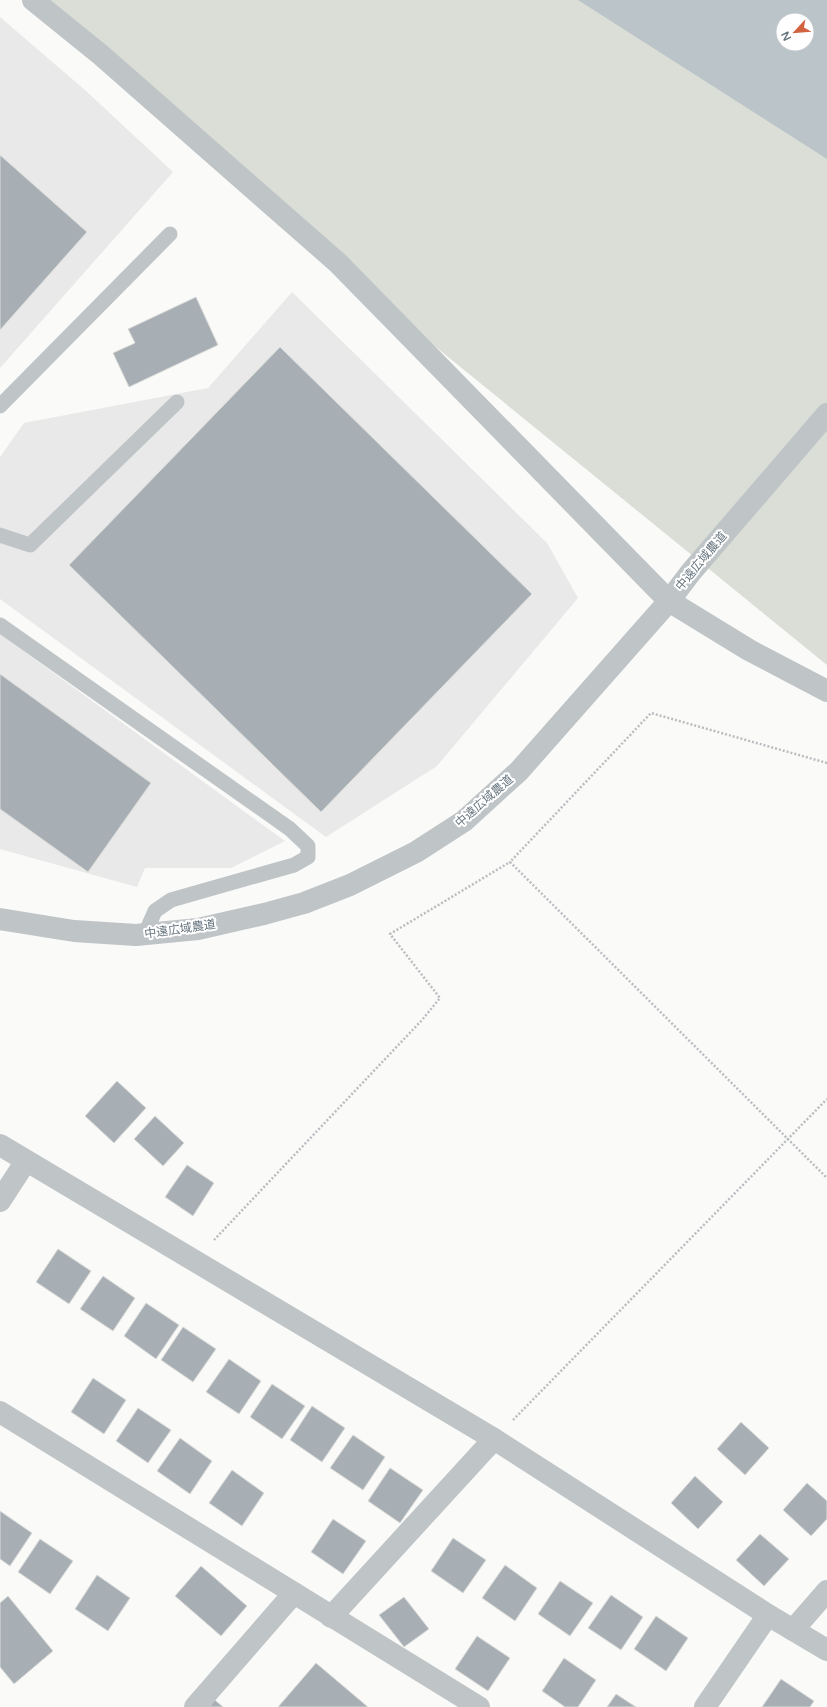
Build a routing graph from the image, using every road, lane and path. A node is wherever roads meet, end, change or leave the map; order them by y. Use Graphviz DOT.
graph roads {
  1 [pos="33,0"];
  2 [pos="170,234"];
  3 [pos="178,402"];
  4 [pos="0,406"];
  5 [pos="827,414"];
  6 [pos="0,535"];
  7 [pos="669,601"];
  8 [pos="0,624"];
  9 [pos="827,691"];
  10 [pos="827,763"];
  11 [pos="510,862"];
  12 [pos="0,920"];
  13 [pos="145,934"];
  14 [pos="827,1099"];
  15 [pos="788,1139"];
  16 [pos="0,1144"];
  17 [pos="26,1161"];
  18 [pos="827,1178"];
  19 [pos="0,1201"];
  20 [pos="194,1261"];
  21 [pos="0,1412"];
  22 [pos="494,1439"];
  23 [pos="827,1591"];
  24 [pos="294,1593"];
  25 [pos="768,1615"];
  26 [pos="331,1616"];
  27 [pos="793,1630"];
  28 [pos="827,1650"];
  29 [pos="195,1707"];
  30 [pos="478,1707"];
  31 [pos="705,1707"];
  1 -- 7 [label="street"];
  2 -- 4 [label="lane"];
  3 -- 6 [label="lane"];
  5 -- 7 [label="street, 中遠広域農道"];
  7 -- 9 [label="street"];
  7 -- 13 [label="street, 中遠広域農道"];
  8 -- 13 [label="lane"];
  10 -- 11 [label="path"];
  11 -- 15 [label="path"];
  11 -- 20 [label="path"];
  12 -- 13 [label="street, 中遠広域農道"];
  14 -- 15 [label="path"];
  15 -- 18 [label="path"];
  15 -- 22 [label="path"];
  16 -- 17 [label="street"];
  17 -- 19 [label="street"];
  17 -- 20 [label="street"];
  20 -- 22 [label="street"];
  21 -- 24 [label="street"];
  22 -- 25 [label="street"];
  22 -- 26 [label="street"];
  23 -- 27 [label="street"];
  24 -- 26 [label="street"];
  24 -- 29 [label="street"];
  25 -- 27 [label="street"];
  25 -- 31 [label="street"];
  26 -- 30 [label="street"];
  27 -- 28 [label="street"];
}
